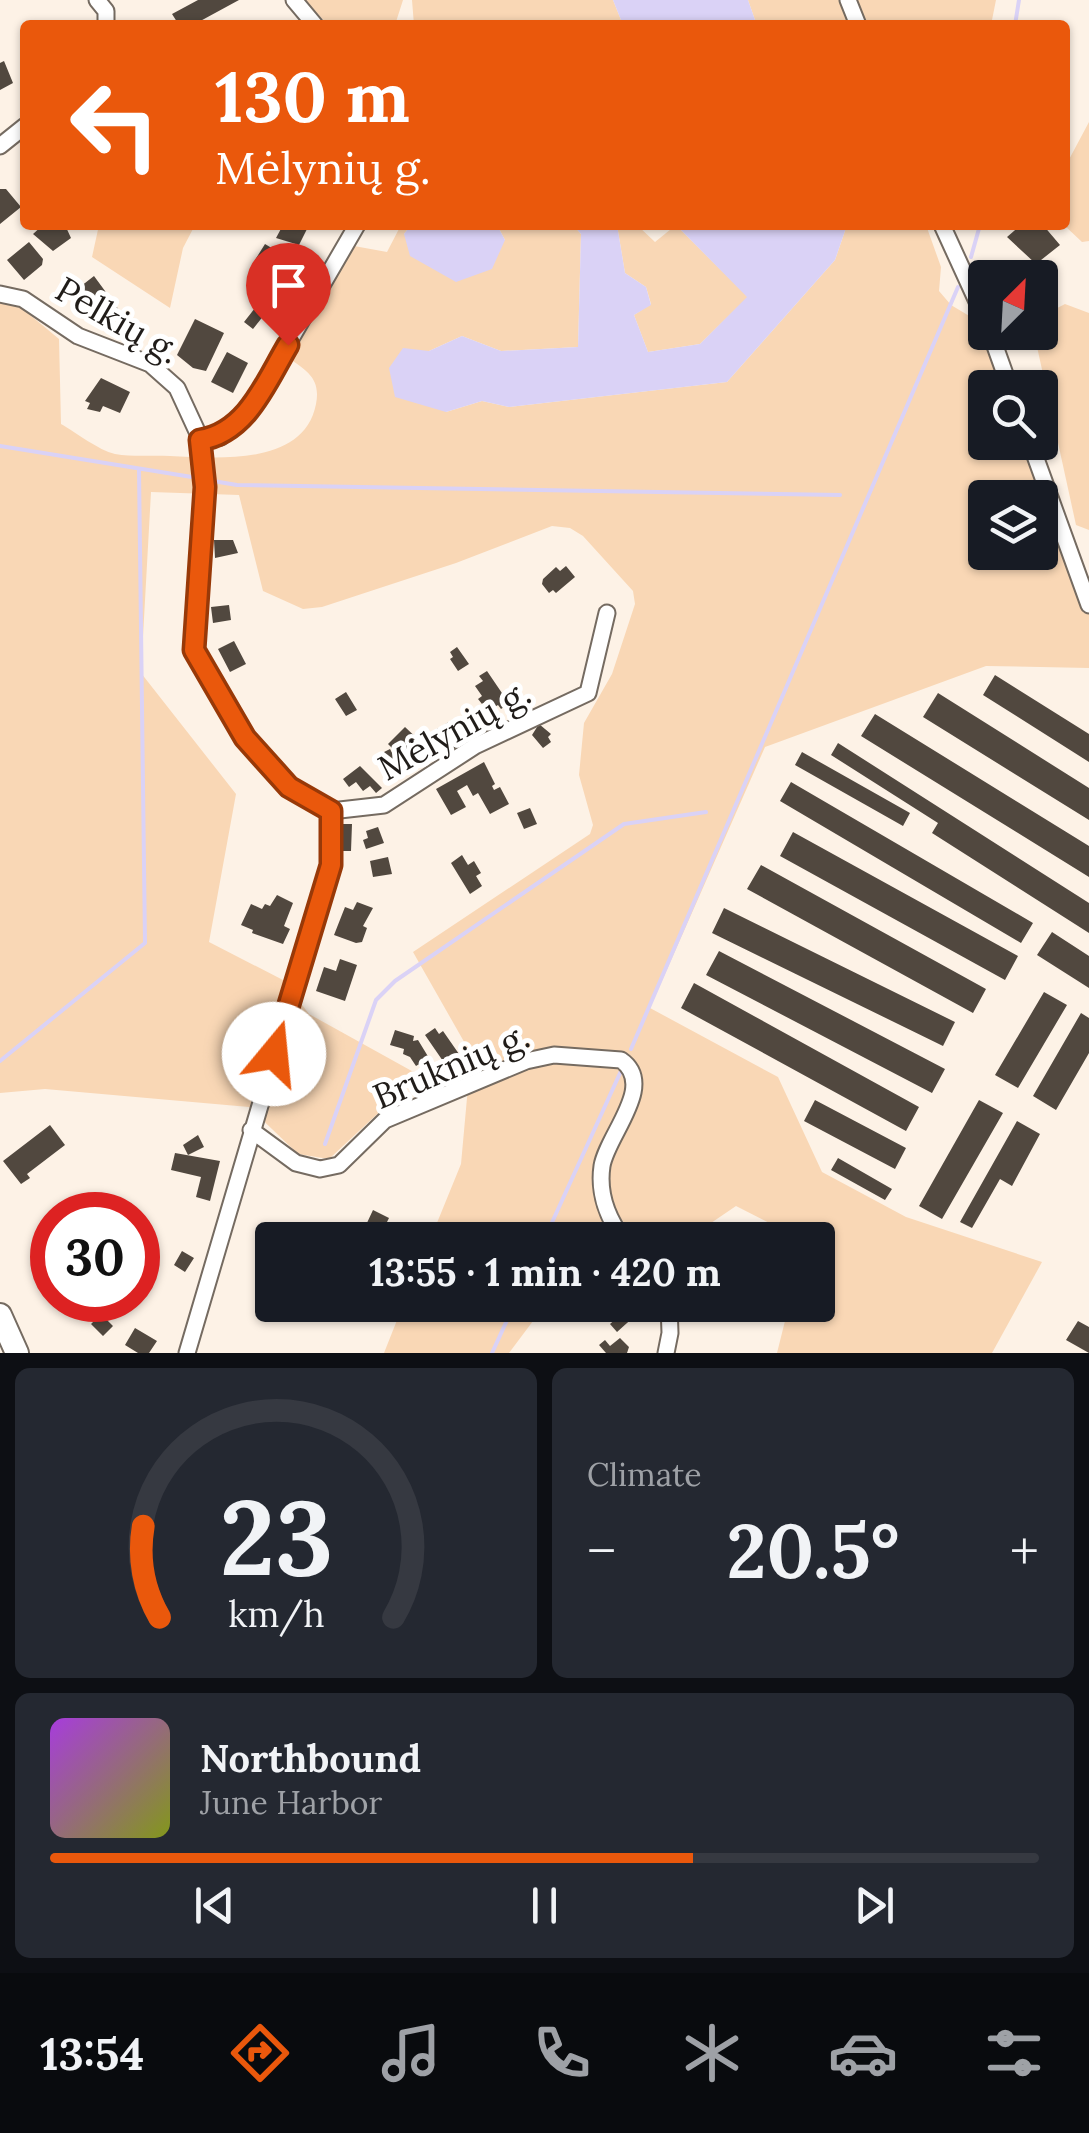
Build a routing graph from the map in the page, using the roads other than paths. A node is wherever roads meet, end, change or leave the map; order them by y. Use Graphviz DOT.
graph roads {
  1 [pos="294,0"];
  2 [pos="311,20"];
  3 [pos="20,130"];
  4 [pos="0,146"];
  5 [pos="354,230"];
  6 [pos="944,230"];
  7 [pos="968,282"];
  8 [pos="0,294"];
  9 [pos="200,440"];
  10 [pos="1037,460"];
  11 [pos="1089,605"];
  12 [pos="606,614"];
  13 [pos="331,811"];
  14 [pos="251,1130"];
  15 [pos="612,1222"];
  16 [pos="0,1315"];
  17 [pos="670,1322"];
  18 [pos="17,1353"];
  19 [pos="187,1353"];
  20 [pos="666,1353"];
  1 -- 2 [label="street"];
  3 -- 4 [label="street"];
  5 -- 9 [label="street"];
  6 -- 7 [label="street"];
  8 -- 9 [label="street, Pelkių g."];
  9 -- 13 [label="street"];
  10 -- 11 [label="street"];
  12 -- 13 [label="street, Mėlynių g."];
  13 -- 14 [label="street"];
  14 -- 15 [label="street, Bruknių g."];
  14 -- 19 [label="street"];
  16 -- 18 [label="main road"];
  17 -- 20 [label="street"];
}
